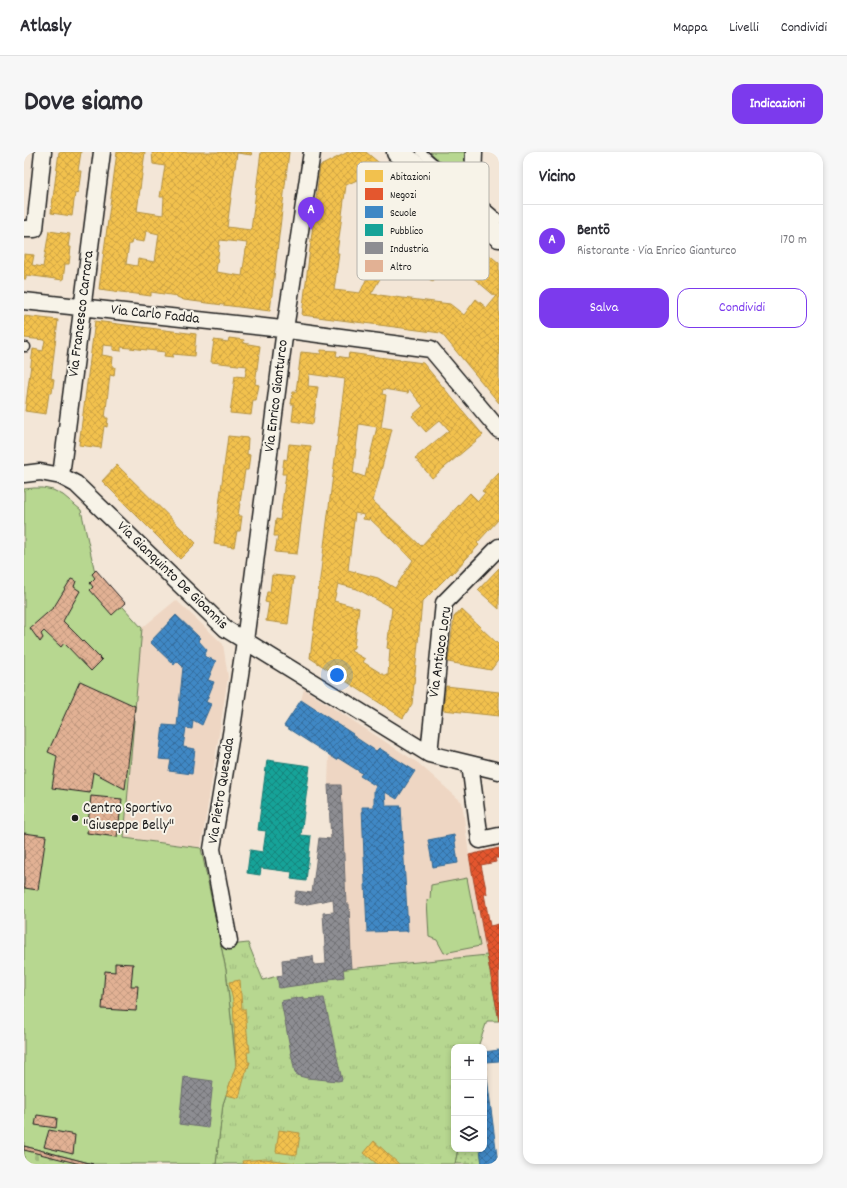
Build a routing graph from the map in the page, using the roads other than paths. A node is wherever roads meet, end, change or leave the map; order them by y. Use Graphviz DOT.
graph roads {
  1 [pos="43,152"];
  2 [pos="102,152"];
  3 [pos="312,152"];
  4 [pos="398,152"];
  5 [pos="421,152"];
  6 [pos="474,152"];
  7 [pos="412,162"];
  8 [pos="431,162"];
  9 [pos="474,162"];
  10 [pos="489,214"];
  11 [pos="499,219"];
  12 [pos="489,224"];
  13 [pos="24,229"];
  14 [pos="499,236"];
  15 [pos="24,300"];
  16 [pos="83,308"];
  17 [pos="285,329"];
  18 [pos="499,430"];
  19 [pos="24,474"];
  20 [pos="61,476"];
  21 [pos="499,547"];
  22 [pos="245,641"];
  23 [pos="429,754"];
  24 [pos="470,764"];
  25 [pos="499,771"];
  26 [pos="499,836"];
  27 [pos="228,941"];
  1 -- 13 [label="street"];
  2 -- 16 [label="street, Via Francesco Carrara"];
  3 -- 17 [label="street, Via Enrico Gianturco"];
  4 -- 7 [label="street"];
  5 -- 8 [label="lane"];
  6 -- 9 [label="street"];
  10 -- 11 [label="lane"];
  12 -- 14 [label="street"];
  15 -- 16 [label="street, Via Carlo Fadda"];
  16 -- 17 [label="street, Via Carlo Fadda"];
  16 -- 20 [label="street, Via Francesco Carrara"];
  17 -- 18 [label="street, Via Carlo Fadda"];
  17 -- 22 [label="street, Via Enrico Gianturco"];
  19 -- 20 [label="street, Via Gianquinto De Gioannis"];
  20 -- 22 [label="street, Via Gianquinto De Gioannis"];
  21 -- 23 [label="street, Via Antioco Loru"];
  22 -- 23 [label="street, Via Gianquinto De Gioannis"];
  22 -- 27 [label="street, Via Pietro Quesada"];
  23 -- 24 [label="street, Via Gianquinto De Gioannis"];
  24 -- 25 [label="street, Via Gianquinto De Gioannis"];
  24 -- 26 [label="street"];
}
